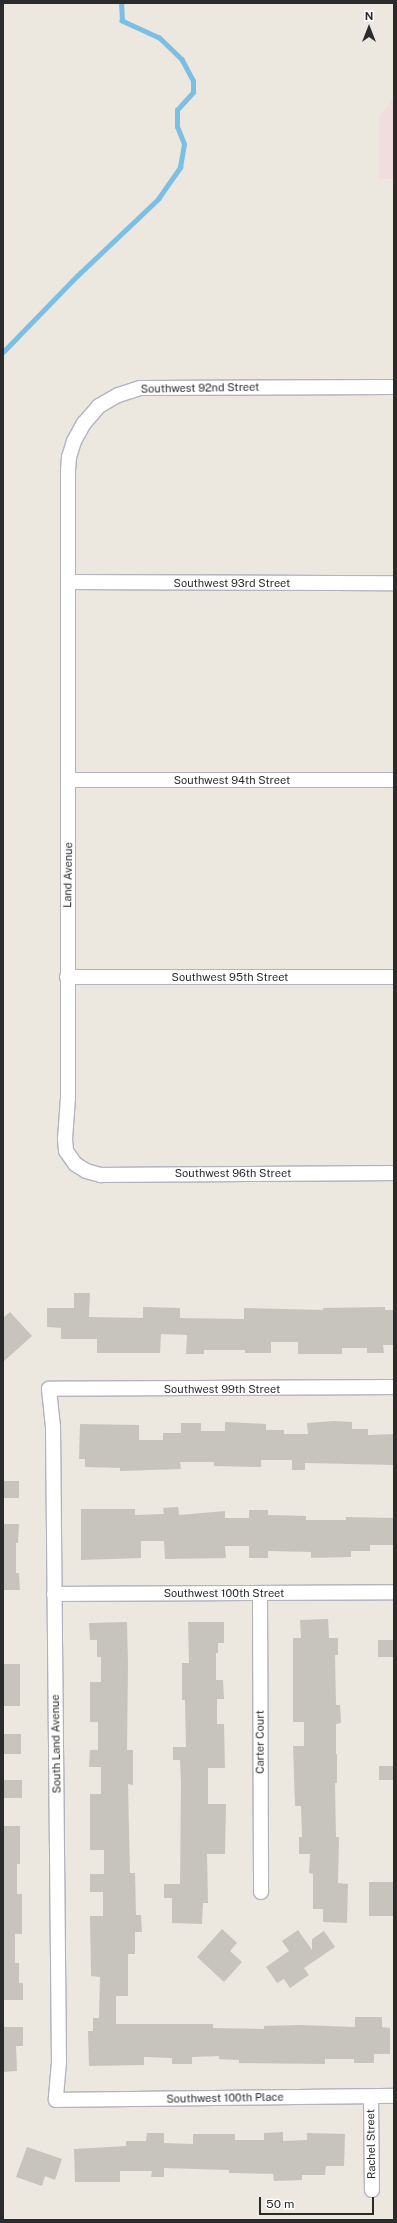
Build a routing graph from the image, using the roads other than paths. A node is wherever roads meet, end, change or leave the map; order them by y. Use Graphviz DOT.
graph roads {
  1 [pos="394,387"];
  2 [pos="70,582"];
  3 [pos="394,583"];
  4 [pos="69,780"];
  5 [pos="394,780"];
  6 [pos="67,977"];
  7 [pos="394,977"];
  8 [pos="75,1164"];
  9 [pos="394,1173"];
  10 [pos="394,1387"];
  11 [pos="49,1389"];
  12 [pos="260,1592"];
  13 [pos="394,1592"];
  14 [pos="54,1594"];
  15 [pos="261,1892"];
  16 [pos="394,2096"];
  17 [pos="371,2097"];
  18 [pos="56,2100"];
  19 [pos="372,2190"];
  1 -- 2 [label="street, Southwest 92nd Street"];
  2 -- 3 [label="street, Southwest 93rd Street"];
  2 -- 4 [label="street, Land Avenue"];
  4 -- 5 [label="street, Southwest 94th Street"];
  4 -- 6 [label="street, Land Avenue"];
  6 -- 7 [label="street, Southwest 95th Street"];
  6 -- 8 [label="street, Land Avenue"];
  8 -- 9 [label="street, Southwest 96th Street"];
  10 -- 11 [label="street, Southwest 99th Street"];
  11 -- 14 [label="street, South Land Avenue"];
  12 -- 13 [label="street, Southwest 100th Street"];
  12 -- 14 [label="street, Southwest 100th Street"];
  12 -- 15 [label="street, Carter Court"];
  14 -- 18 [label="street, South Land Avenue"];
  16 -- 17 [label="street, Southwest 100th Place"];
  17 -- 18 [label="street, Southwest 100th Place"];
  17 -- 19 [label="street, Rachel Street"];
}
